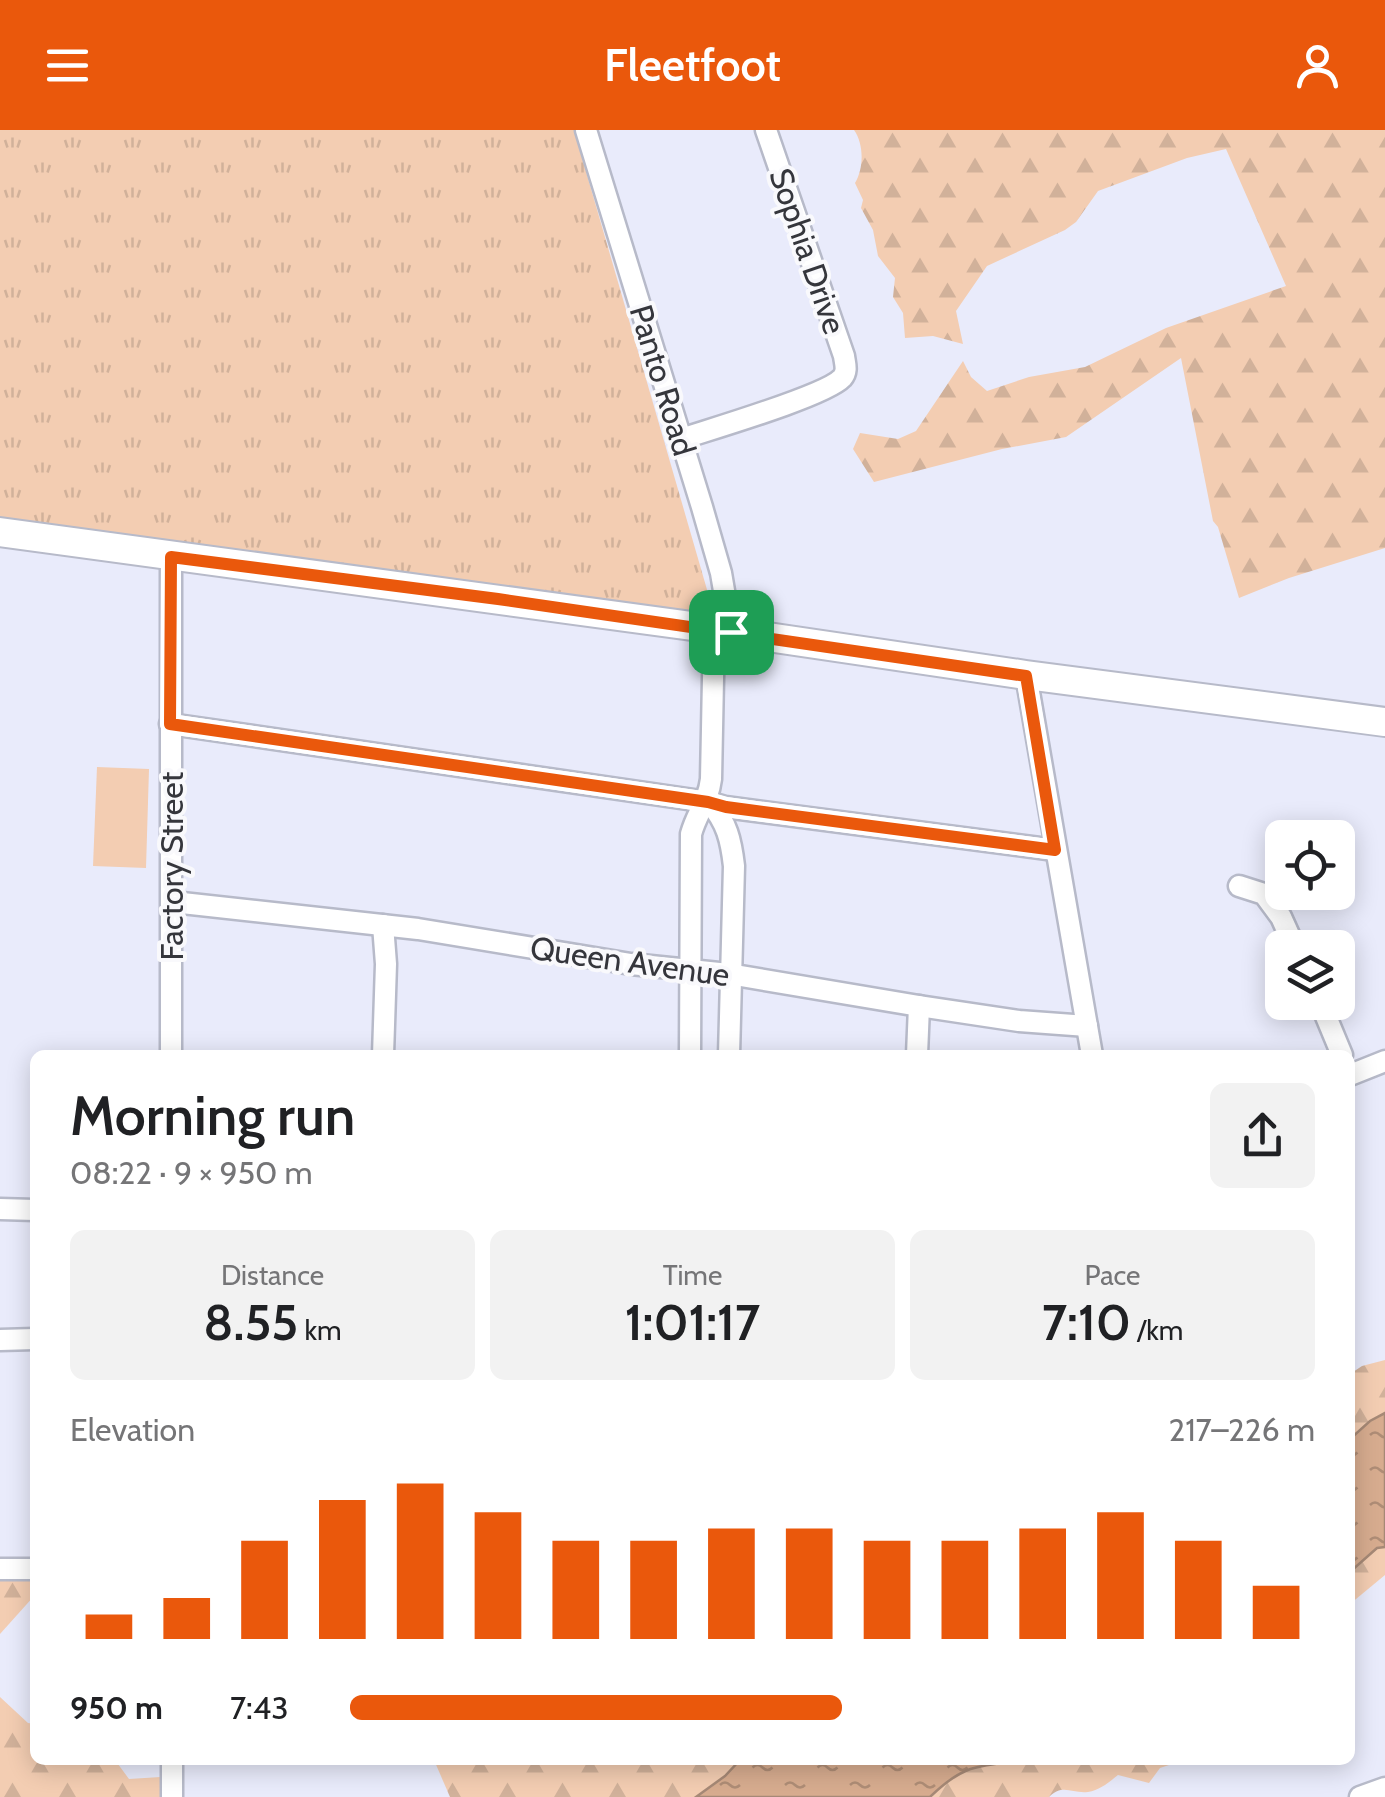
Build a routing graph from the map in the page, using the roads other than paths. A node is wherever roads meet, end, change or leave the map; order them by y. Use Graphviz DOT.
graph roads {
  1 [pos="586,130"];
  2 [pos="766,130"];
  3 [pos="681,439"];
  4 [pos="0,532"];
  5 [pos="171,557"];
  6 [pos="722,630"];
  7 [pos="1026,676"];
  8 [pos="1385,722"];
  9 [pos="170,724"];
  10 [pos="708,802"];
  11 [pos="1055,850"];
  12 [pos="1239,886"];
  13 [pos="172,902"];
  14 [pos="383,925"];
  15 [pos="1287,930"];
  16 [pos="691,971"];
  17 [pos="729,974"];
  18 [pos="919,1006"];
  19 [pos="1327,1020"];
  20 [pos="1087,1026"];
  21 [pos="171,1050"];
  22 [pos="383,1050"];
  23 [pos="690,1050"];
  24 [pos="729,1050"];
  25 [pos="917,1050"];
  26 [pos="1091,1050"];
  27 [pos="1340,1050"];
  28 [pos="1385,1061"];
  29 [pos="1355,1072"];
  30 [pos="0,1210"];
  31 [pos="30,1210"];
  32 [pos="0,1340"];
  33 [pos="30,1340"];
  34 [pos="0,1568"];
  35 [pos="30,1569"];
  36 [pos="172,1765"];
  37 [pos="1385,1788"];
  38 [pos="172,1797"];
  39 [pos="1360,1797"];
  1 -- 3 [label="street, Panto Road"];
  2 -- 3 [label="street, Sophia Drive"];
  3 -- 6 [label="street, Panto Road"];
  4 -- 5 [label="main road"];
  5 -- 6 [label="main road"];
  5 -- 9 [label="street, Factory Street"];
  6 -- 7 [label="main road"];
  6 -- 10 [label="street, Panto Road"];
  7 -- 8 [label="main road"];
  7 -- 11 [label="street"];
  9 -- 10 [label="street"];
  9 -- 13 [label="street, Factory Street"];
  10 -- 11 [label="street"];
  10 -- 16 [label="street, Panto Road"];
  10 -- 17 [label="street"];
  11 -- 20 [label="street"];
  12 -- 15 [label="street"];
  13 -- 14 [label="street, Queen Avenue"];
  13 -- 21 [label="street, Factory Street"];
  14 -- 16 [label="street, Queen Avenue"];
  14 -- 22 [label="street"];
  16 -- 17 [label="street, Queen Avenue"];
  16 -- 23 [label="street, Panto Road"];
  17 -- 18 [label="street, Queen Avenue"];
  17 -- 24 [label="street"];
  18 -- 20 [label="street, Queen Avenue"];
  18 -- 25 [label="street"];
  19 -- 27 [label="street"];
  20 -- 26 [label="street"];
  28 -- 29 [label="street"];
  30 -- 31 [label="street"];
  32 -- 33 [label="street"];
  34 -- 35 [label="street"];
  36 -- 38 [label="street"];
  37 -- 39 [label="street"];
}
